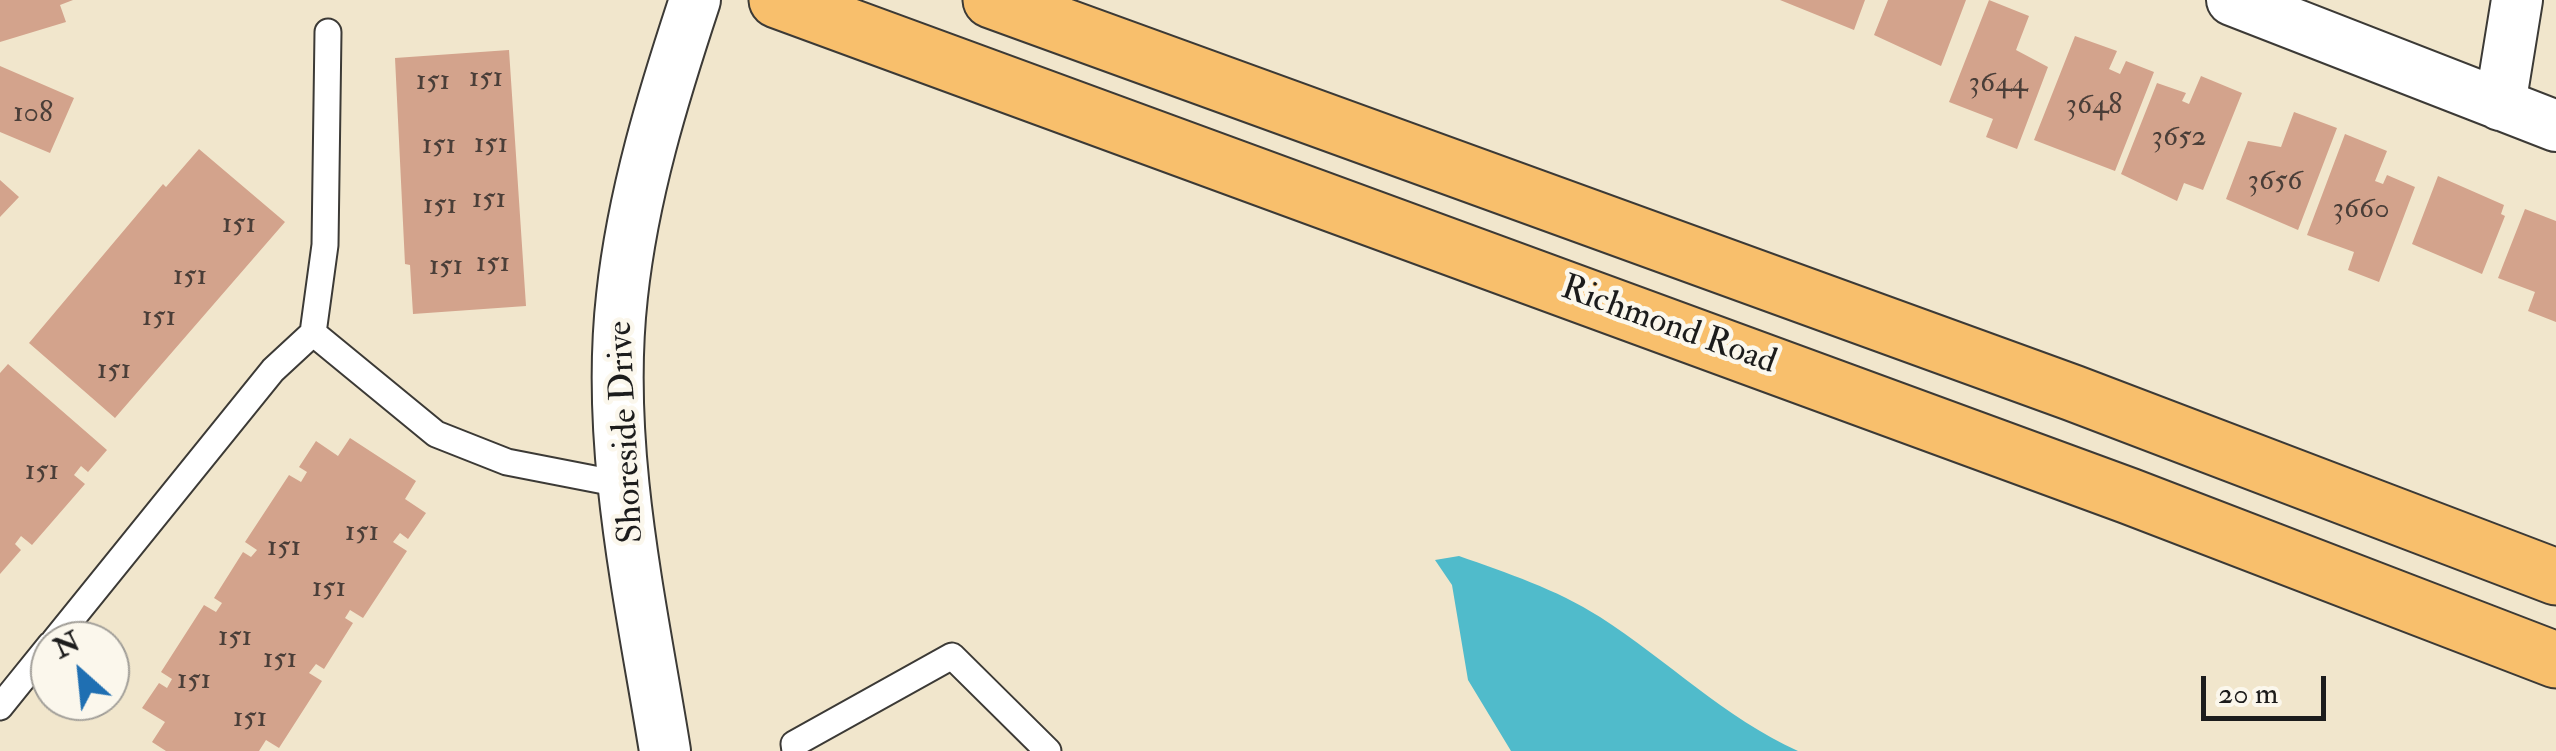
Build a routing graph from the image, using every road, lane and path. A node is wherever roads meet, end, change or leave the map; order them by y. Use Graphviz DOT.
graph roads {
  1 [pos="695,0"];
  2 [pos="777,0"];
  3 [pos="991,0"];
  4 [pos="2232,0"];
  5 [pos="2517,0"];
  6 [pos="328,32"];
  7 [pos="2500,105"];
  8 [pos="2556,126"];
  9 [pos="313,334"];
  10 [pos="625,485"];
  11 [pos="2556,577"];
  12 [pos="70,621"];
  13 [pos="2556,660"];
  14 [pos="30,670"];
  15 [pos="0,707"];
  16 [pos="665,751"];
  17 [pos="795,751"];
  18 [pos="1048,751"];
  1 -- 10 [label="street, Shoreside Drive"];
  2 -- 13 [label="highway, Richmond Road"];
  3 -- 11 [label="highway"];
  4 -- 7 [label="street"];
  5 -- 7 [label="street"];
  6 -- 9 [label="lane"];
  7 -- 8 [label="street"];
  9 -- 10 [label="lane"];
  9 -- 12 [label="lane"];
  10 -- 16 [label="street, Shoreside Drive"];
  14 -- 15 [label="lane"];
  17 -- 18 [label="lane"];
}
